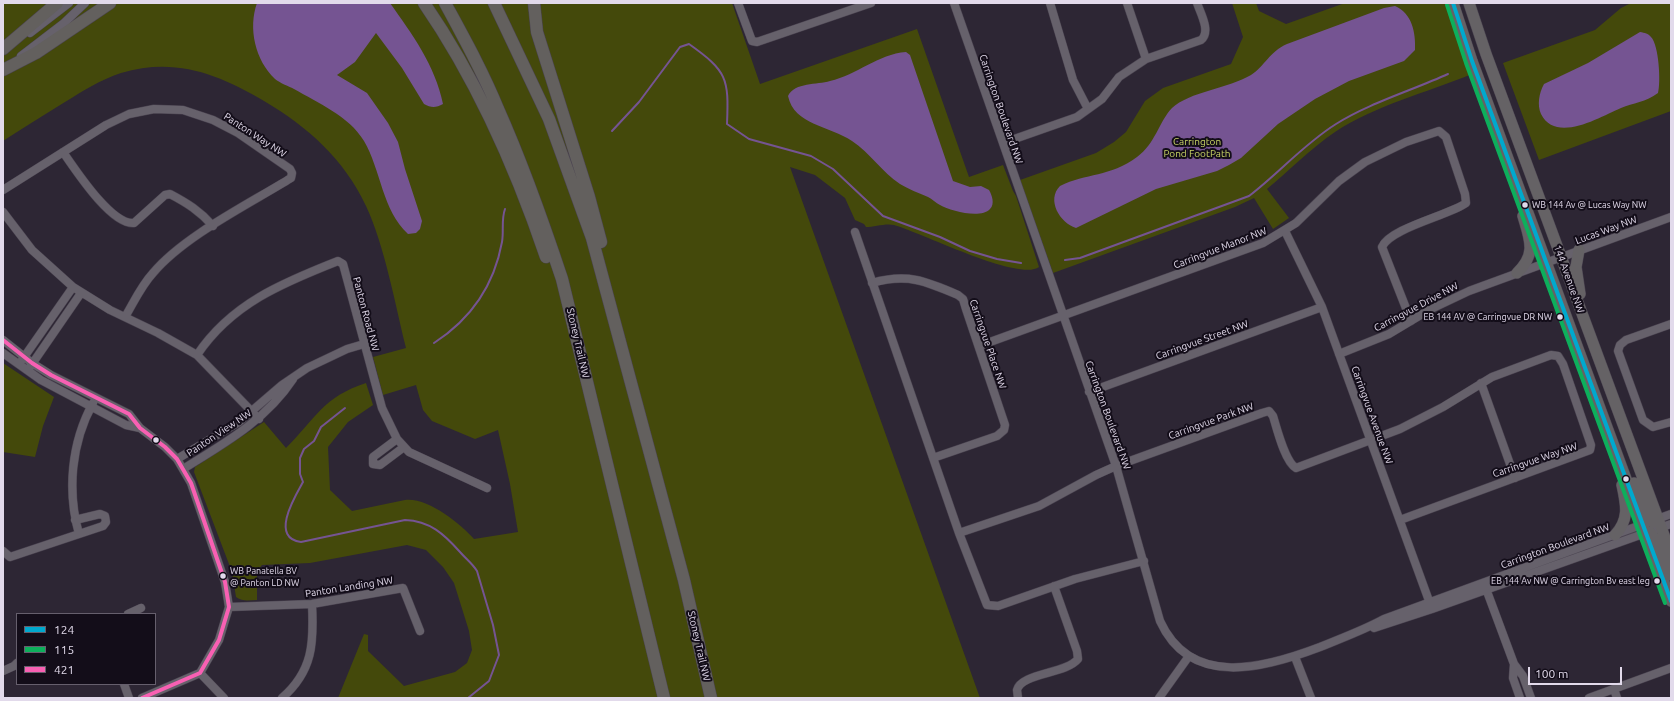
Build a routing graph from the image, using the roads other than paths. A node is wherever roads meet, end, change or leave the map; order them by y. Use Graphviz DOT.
graph roads {
  1 [pos="57,3"];
  2 [pos="69,3"];
  3 [pos="86,3"];
  4 [pos="110,3"];
  5 [pos="424,3"];
  6 [pos="445,3"];
  7 [pos="494,3"];
  8 [pos="534,3"];
  9 [pos="738,3"];
  10 [pos="871,3"];
  11 [pos="954,3"];
  12 [pos="1050,3"];
  13 [pos="1128,3"];
  14 [pos="1197,3"];
  15 [pos="1453,3"];
  16 [pos="1470,3"];
  17 [pos="3,51"];
  18 [pos="1146,59"];
  19 [pos="3,70"];
  20 [pos="1088,109"];
  21 [pos="1003,143"];
  22 [pos="1505,148"];
  23 [pos="63,152"];
  24 [pos="3,190"];
  25 [pos="3,212"];
  26 [pos="1671,218"];
  27 [pos="213,226"];
  28 [pos="1285,231"];
  29 [pos="855,232"];
  30 [pos="1580,250"];
  31 [pos="1561,257"];
  32 [pos="1547,262"];
  33 [pos="1517,273"];
  34 [pos="872,284"];
  35 [pos="72,287"];
  36 [pos="81,293"];
  37 [pos="1322,307"];
  38 [pos="1062,316"];
  39 [pos="125,317"];
  40 [pos="1411,321"];
  41 [pos="1671,324"];
  42 [pos="1588,330"];
  43 [pos="3,340"];
  44 [pos="364,344"];
  45 [pos="979,346"];
  46 [pos="3,353"];
  47 [pos="1339,354"];
  48 [pos="197,355"];
  49 [pos="24,357"];
  50 [pos="581,358"];
  51 [pos="32,363"];
  52 [pos="18,365"];
  53 [pos="27,371"];
  54 [pos="295,377"];
  55 [pos="1481,383"];
  56 [pos="1089,392"];
  57 [pos="96,398"];
  58 [pos="1614,401"];
  59 [pos="90,408"];
  60 [pos="252,412"];
  61 [pos="259,419"];
  62 [pos="1605,421"];
  63 [pos="1671,422"];
  64 [pos="140,428"];
  65 [pos="397,439"];
  66 [pos="1370,441"];
  67 [pos="404,447"];
  68 [pos="649,448"];
  69 [pos="1616,453"];
  70 [pos="933,458"];
  71 [pos="177,459"];
  72 [pos="1116,466"];
  73 [pos="183,469"];
  74 [pos="1515,478"];
  75 [pos="487,488"];
  76 [pos="1671,514"];
  77 [pos="75,520"];
  78 [pos="1400,520"];
  79 [pos="1654,526"];
  80 [pos="960,533"];
  81 [pos="79,534"];
  82 [pos="1615,535"];
  83 [pos="3,551"];
  84 [pos="1671,554"];
  85 [pos="1144,561"];
  86 [pos="634,573"];
  87 [pos="1671,575"];
  88 [pos="684,580"];
  89 [pos="1054,586"];
  90 [pos="1485,586"];
  91 [pos="1671,601"];
  92 [pos="312,604"];
  93 [pos="1431,605"];
  94 [pos="228,607"];
  95 [pos="141,608"];
  96 [pos="130,613"];
  97 [pos="420,631"];
  98 [pos="1189,656"];
  99 [pos="1295,657"];
  100 [pos="16,664"];
  101 [pos="1514,664"];
  102 [pos="1671,668"];
  103 [pos="3,671"];
  104 [pos="200,672"];
  105 [pos="124,685"];
  106 [pos="1614,689"];
  107 [pos="129,698"];
  108 [pos="142,698"];
  109 [pos="224,698"];
  110 [pos="282,698"];
  111 [pos="660,698"];
  112 [pos="664,698"];
  113 [pos="711,698"];
  114 [pos="717,698"];
  115 [pos="1018,698"];
  116 [pos="1159,698"];
  117 [pos="1311,698"];
  118 [pos="1520,698"];
  119 [pos="1531,698"];
  120 [pos="1589,698"];
  121 [pos="1617,698"];
  1 -- 17 [label="highway"];
  2 -- 17 [label="street"];
  3 -- 19 [label="street"];
  4 -- 19 [label="highway"];
  5 -- 50 [label="highway"];
  6 -- 50 [label="highway, Stoney Trail NW"];
  7 -- 68 [label="highway, Stoney Trail NW"];
  8 -- 68 [label="highway"];
  9 -- 10 [label="street"];
  11 -- 21 [label="street, Carrington Boulevard NW"];
  12 -- 20 [label="street"];
  13 -- 18 [label="street"];
  14 -- 18 [label="street"];
  15 -- 22 [label="main road, 144 Avenue NW"];
  16 -- 31 [label="main road, 144 Avenue NW"];
  18 -- 20 [label="street"];
  20 -- 21 [label="street"];
  21 -- 38 [label="street, Carrington Boulevard NW"];
  22 -- 32 [label="main road, 144 Avenue NW"];
  22 -- 33 [label="main road"];
  23 -- 24 [label="street, Panton Way NW"];
  23 -- 27 [label="street"];
  23 -- 27 [label="street, Panton Way NW"];
  25 -- 35 [label="street"];
  26 -- 30 [label="street, Lucas Way NW"];
  27 -- 39 [label="street, Panton Way NW"];
  28 -- 37 [label="street, Carringvue Avenue NW"];
  28 -- 38 [label="street, Carringvue Manor NW"];
  28 -- 40 [label="street, Carringvue Manor NW"];
  29 -- 34 [label="street"];
  30 -- 31 [label="street, Lucas Way NW"];
  30 -- 42 [label="main road"];
  31 -- 32 [label="street, Lucas Way NW"];
  31 -- 42 [label="main road, 144 Avenue NW"];
  32 -- 33 [label="street, Carringvue Drive NW"];
  32 -- 58 [label="main road"];
  32 -- 62 [label="main road, 144 Avenue NW"];
  33 -- 40 [label="street, Carringvue Drive NW"];
  34 -- 45 [label="street, Carringvue Place NW"];
  34 -- 70 [label="street"];
  35 -- 36 [label="street"];
  35 -- 49 [label="street"];
  36 -- 39 [label="street"];
  36 -- 51 [label="street"];
  37 -- 47 [label="street, Carringvue Avenue NW"];
  37 -- 56 [label="street, Carringvue Street NW"];
  38 -- 45 [label="street, Carringvue Manor NW"];
  38 -- 56 [label="street, Carrington Boulevard NW"];
  39 -- 48 [label="street"];
  40 -- 47 [label="street, Carringvue Drive NW"];
  41 -- 63 [label="street"];
  42 -- 58 [label="main road, 144 Avenue NW"];
  43 -- 49 [label="street"];
  44 -- 48 [label="street, Panton Road NW"];
  44 -- 54 [label="street, Panton View NW"];
  44 -- 65 [label="street, Panton Road NW"];
  45 -- 70 [label="street, Carringvue Place NW"];
  46 -- 52 [label="street"];
  47 -- 66 [label="street, Carringvue Avenue NW"];
  48 -- 60 [label="street"];
  49 -- 51 [label="street"];
  49 -- 52 [label="street"];
  50 -- 86 [label="highway, Stoney Trail NW"];
  51 -- 53 [label="street"];
  51 -- 57 [label="street"];
  52 -- 53 [label="street"];
  53 -- 59 [label="street"];
  54 -- 60 [label="street, Panton View NW"];
  54 -- 61 [label="street, Panton View NW"];
  55 -- 66 [label="street, Carringvue Way NW"];
  55 -- 74 [label="street"];
  55 -- 74 [label="street, Carringvue Way NW"];
  56 -- 72 [label="street, Carrington Boulevard NW"];
  57 -- 59 [label="street"];
  57 -- 64 [label="street"];
  58 -- 79 [label="main road, 144 Avenue NW"];
  59 -- 64 [label="street"];
  59 -- 77 [label="street"];
  60 -- 61 [label="street"];
  60 -- 71 [label="street, Panton View NW"];
  61 -- 73 [label="street, Panton View NW"];
  62 -- 69 [label="main road, 144 Avenue NW"];
  62 -- 79 [label="main road"];
  64 -- 71 [label="street"];
  65 -- 67 [label="street, Panton Road NW"];
  65 -- 67 [label="street"];
  66 -- 72 [label="street, Carringvue Park NW"];
  66 -- 78 [label="street, Carringvue Avenue NW"];
  67 -- 75 [label="street, Panton Road NW"];
  68 -- 88 [label="highway, Stoney Trail NW"];
  69 -- 79 [label="main road, 144 Avenue NW"];
  69 -- 82 [label="main road"];
  70 -- 80 [label="street"];
  71 -- 73 [label="street"];
  72 -- 80 [label="street"];
  72 -- 85 [label="street, Carrington Boulevard NW"];
  73 -- 94 [label="street"];
  74 -- 78 [label="street, Carringvue Way NW"];
  76 -- 79 [label="street"];
  77 -- 81 [label="street"];
  77 -- 81 [label="street"];
  78 -- 93 [label="street, Carringvue Avenue NW"];
  79 -- 82 [label="street, Carrington Boulevard NW"];
  79 -- 84 [label="main road, 144 Avenue NW"];
  79 -- 87 [label="main road"];
  79 -- 90 [label="street, Carrington Boulevard NW"];
  79 -- 91 [label="main road, 144 Avenue NW"];
  80 -- 89 [label="street"];
  81 -- 83 [label="street"];
  82 -- 90 [label="street, Carrington Boulevard NW"];
  85 -- 89 [label="street"];
  85 -- 98 [label="street, Carrington Boulevard NW"];
  86 -- 111 [label="highway"];
  86 -- 112 [label="highway, Stoney Trail NW"];
  88 -- 113 [label="highway, Stoney Trail NW"];
  88 -- 114 [label="highway"];
  89 -- 115 [label="street"];
  90 -- 93 [label="street, Carrington Boulevard NW"];
  90 -- 101 [label="street"];
  92 -- 94 [label="street, Panton Landing NW"];
  92 -- 97 [label="street, Panton Landing NW"];
  92 -- 110 [label="street"];
  93 -- 99 [label="street, Carrington Boulevard NW"];
  94 -- 104 [label="street"];
  95 -- 96 [label="street"];
  98 -- 99 [label="street, Carrington Boulevard NW"];
  98 -- 116 [label="street"];
  99 -- 117 [label="street"];
  100 -- 103 [label="street"];
  101 -- 118 [label="street"];
  101 -- 119 [label="street"];
  102 -- 106 [label="street"];
  104 -- 108 [label="street"];
  104 -- 109 [label="street"];
  105 -- 107 [label="street"];
  106 -- 120 [label="street"];
  106 -- 121 [label="street"];
}
